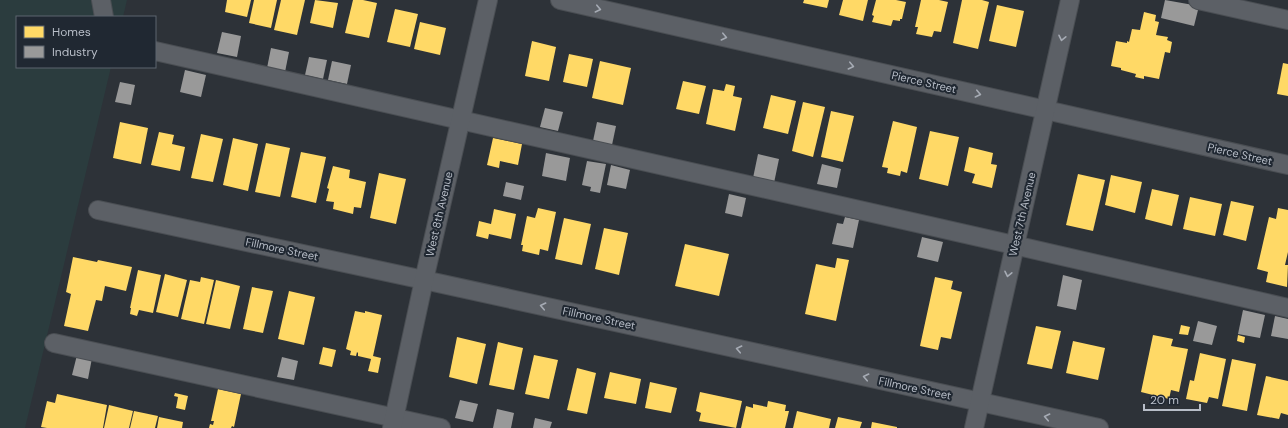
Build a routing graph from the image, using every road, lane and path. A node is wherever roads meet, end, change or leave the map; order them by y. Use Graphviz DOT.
graph roads {
  1 [pos="101,0"];
  2 [pos="488,0"];
  3 [pos="560,0"];
  4 [pos="1070,0"];
  5 [pos="1198,0"];
  6 [pos="104,16"];
  7 [pos="1288,20"];
  8 [pos="156,51"];
  9 [pos="1046,110"];
  10 [pos="461,120"];
  11 [pos="1288,165"];
  12 [pos="98,210"];
  13 [pos="1014,245"];
  14 [pos="424,280"];
  15 [pos="1288,308"];
  16 [pos="54,343"];
  17 [pos="980,402"];
  18 [pos="393,423"];
  19 [pos="441,428"];
  20 [pos="974,428"];
  21 [pos="1099,428"];
  1 -- 6 [label="street"];
  2 -- 10 [label="street, West 8th Avenue"];
  3 -- 9 [label="street, Pierce Street, one-way"];
  4 -- 9 [label="street, West 7th Avenue, one-way"];
  5 -- 7 [label="street"];
  8 -- 10 [label="street"];
  9 -- 11 [label="street, Pierce Street"];
  9 -- 13 [label="street, West 7th Avenue"];
  10 -- 13 [label="street"];
  10 -- 14 [label="street, West 8th Avenue"];
  12 -- 14 [label="street, Fillmore Street"];
  13 -- 15 [label="street"];
  13 -- 17 [label="street, West 7th Avenue, one-way"];
  17 -- 14 [label="street, Fillmore Street, one-way"];
  14 -- 18 [label="street, West 8th Avenue"];
  16 -- 18 [label="street"];
  17 -- 20 [label="street, West 7th Avenue"];
  21 -- 17 [label="street, Fillmore Street, one-way"];
  18 -- 19 [label="street"];
}
